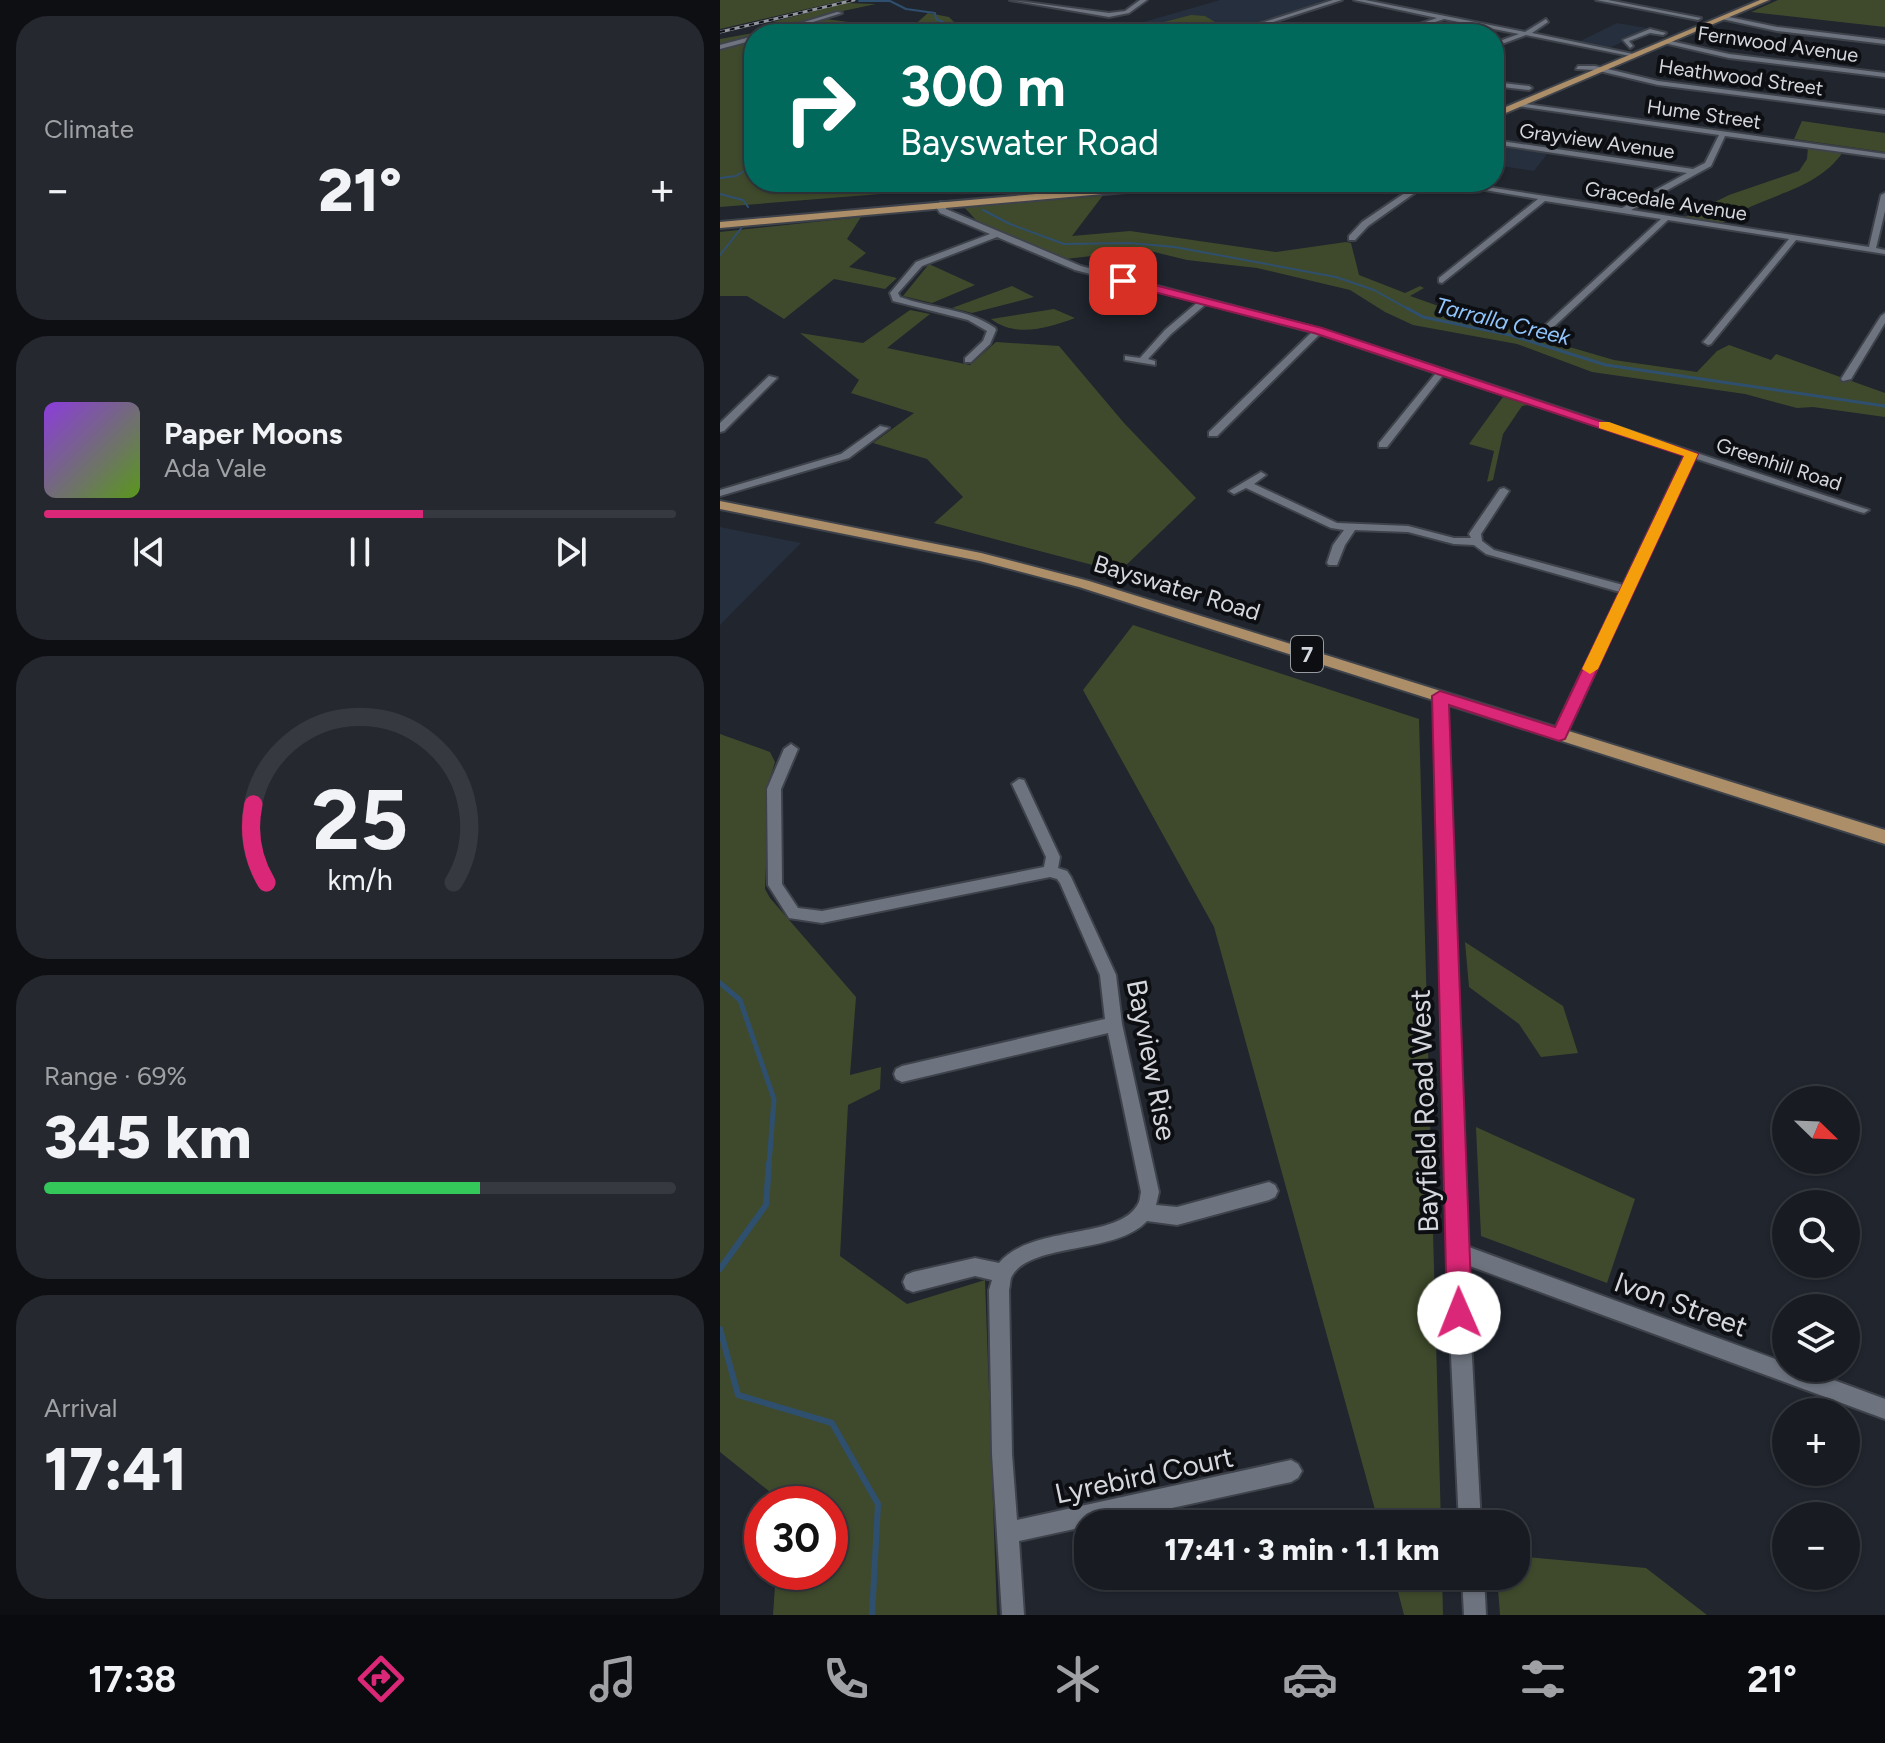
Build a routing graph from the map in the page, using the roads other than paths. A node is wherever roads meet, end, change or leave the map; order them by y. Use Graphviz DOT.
graph roads {
  1 [pos="1013,0"];
  2 [pos="1144,0"];
  3 [pos="1339,0"];
  4 [pos="1357,0"];
  5 [pos="1599,0"];
  6 [pos="1741,0"];
  7 [pos="1766,0"];
  8 [pos="839,13"];
  9 [pos="1445,17"];
  10 [pos="1698,18"];
  11 [pos="1724,18"];
  12 [pos="1546,21"];
  13 [pos="1688,22"];
  14 [pos="802,24"];
  15 [pos="1262,24"];
  16 [pos="1424,24"];
  17 [pos="1484,24"];
  18 [pos="1705,25"];
  19 [pos="1504,28"];
  20 [pos="1529,32"];
  21 [pos="744,41"];
  22 [pos="1504,41"];
  23 [pos="1666,42"];
  24 [pos="1885,42"];
  25 [pos="720,47"];
  26 [pos="1625,48"];
  27 [pos="1635,55"];
  28 [pos="1596,67"];
  29 [pos="1566,73"];
  30 [pos="1885,75"];
  31 [pos="1541,83"];
  32 [pos="1504,85"];
  33 [pos="1529,88"];
  34 [pos="1504,99"];
  35 [pos="1504,99"];
  36 [pos="1519,105"];
  37 [pos="1504,111"];
  38 [pos="1885,112"];
  39 [pos="1723,133"];
  40 [pos="1504,143"];
  41 [pos="1885,156"];
  42 [pos="1696,172"];
  43 [pos="1001,192"];
  44 [pos="1031,192"];
  45 [pos="1411,192"];
  46 [pos="1504,192"];
  47 [pos="1544,198"];
  48 [pos="942,199"];
  49 [pos="1885,199"];
  50 [pos="1623,210"];
  51 [pos="720,216"];
  52 [pos="1666,218"];
  53 [pos="720,225"];
  54 [pos="999,233"];
  55 [pos="1352,238"];
  56 [pos="1794,238"];
  57 [pos="1872,250"];
  58 [pos="1885,252"];
  59 [pos="1442,280"];
  60 [pos="1204,301"];
  61 [pos="1885,316"];
  62 [pos="1318,331"];
  63 [pos="1543,332"];
  64 [pos="1708,342"];
  65 [pos="1128,358"];
  66 [pos="968,360"];
  67 [pos="1441,372"];
  68 [pos="772,378"];
  69 [pos="1846,379"];
  70 [pos="884,428"];
  71 [pos="720,429"];
  72 [pos="1213,434"];
  73 [pos="1383,445"];
  74 [pos="1691,454"];
  75 [pos="1261,475"];
  76 [pos="1246,484"];
  77 [pos="1234,491"];
  78 [pos="1504,491"];
  79 [pos="720,493"];
  80 [pos="720,505"];
  81 [pos="1864,510"];
  82 [pos="1350,529"];
  83 [pos="1477,542"];
  84 [pos="1333,563"];
  85 [pos="1627,590"];
  86 [pos="1440,696"];
  87 [pos="1559,735"];
  88 [pos="791,749"];
  89 [pos="1019,784"];
  90 [pos="1885,837"];
  91 [pos="1050,871"];
  92 [pos="1114,1024"];
  93 [pos="902,1074"];
  94 [pos="1269,1191"];
  95 [pos="1144,1212"];
  96 [pos="1458,1252"];
  97 [pos="1003,1273"];
  98 [pos="913,1282"];
  99 [pos="1885,1409"];
  100 [pos="1291,1471"];
  101 [pos="1469,1510"];
  102 [pos="1008,1533"];
  103 [pos="1474,1590"];
  104 [pos="1013,1615"];
  105 [pos="1475,1615"];
  1 -- 2 [label="street"];
  3 -- 15 [label="street"];
  4 -- 9 [label="street"];
  5 -- 10 [label="street"];
  6 -- 10 [label="main road"];
  7 -- 11 [label="main road"];
  8 -- 14 [label="street"];
  9 -- 16 [label="street"];
  9 -- 17 [label="street"];
  10 -- 13 [label="main road"];
  11 -- 18 [label="main road"];
  11 -- 24 [label="street"];
  12 -- 20 [label="street"];
  13 -- 18 [label="main road"];
  13 -- 26 [label="main road"];
  18 -- 23 [label="main road"];
  19 -- 20 [label="street"];
  20 -- 22 [label="street"];
  20 -- 26 [label="street"];
  21 -- 25 [label="street"];
  23 -- 27 [label="main road"];
  23 -- 30 [label="street, Fernwood Avenue"];
  26 -- 27 [label="street"];
  26 -- 28 [label="main road"];
  27 -- 28 [label="main road"];
  28 -- 29 [label="main road"];
  28 -- 36 [label="main road"];
  28 -- 38 [label="street, Heathwood Street"];
  31 -- 33 [label="main road"];
  32 -- 33 [label="street"];
  33 -- 34 [label="main road"];
  35 -- 36 [label="main road"];
  36 -- 37 [label="main road"];
  36 -- 39 [label="street, Hume Street"];
  39 -- 41 [label="street, Hume Street"];
  39 -- 42 [label="street"];
  40 -- 42 [label="street, Grayview Avenue"];
  42 -- 50 [label="street"];
  43 -- 48 [label="main road"];
  44 -- 48 [label="main road"];
  45 -- 55 [label="street"];
  46 -- 47 [label="street, Gracedale Avenue"];
  47 -- 50 [label="street, Gracedale Avenue"];
  47 -- 59 [label="street"];
  48 -- 51 [label="main road"];
  48 -- 53 [label="main road"];
  48 -- 54 [label="street, Greenhill Road"];
  49 -- 57 [label="street"];
  50 -- 52 [label="street, Gracedale Avenue"];
  52 -- 56 [label="street, Gracedale Avenue"];
  52 -- 63 [label="street"];
  54 -- 60 [label="street, Greenhill Road"];
  54 -- 66 [label="street"];
  56 -- 57 [label="street, Gracedale Avenue"];
  56 -- 64 [label="street"];
  57 -- 58 [label="street, Gracedale Avenue"];
  60 -- 62 [label="street, Greenhill Road"];
  60 -- 65 [label="street"];
  61 -- 69 [label="street"];
  62 -- 67 [label="street, Greenhill Road"];
  62 -- 72 [label="street"];
  67 -- 73 [label="street"];
  67 -- 74 [label="street, Greenhill Road"];
  68 -- 71 [label="street"];
  70 -- 79 [label="street"];
  74 -- 81 [label="street, Greenhill Road"];
  74 -- 85 [label="street"];
  75 -- 76 [label="street"];
  76 -- 77 [label="street"];
  76 -- 82 [label="street"];
  78 -- 83 [label="street"];
  80 -- 86 [label="main road, Bayswater Road / 7"];
  82 -- 83 [label="street"];
  82 -- 84 [label="street"];
  83 -- 85 [label="street"];
  85 -- 87 [label="street"];
  86 -- 87 [label="main road, Bayswater Road / 7"];
  86 -- 96 [label="street, Bayfield Road West"];
  87 -- 90 [label="main road, Bayswater Road / 7"];
  88 -- 91 [label="street"];
  89 -- 91 [label="street"];
  91 -- 92 [label="street, Bayview Rise"];
  92 -- 93 [label="street"];
  92 -- 95 [label="street, Bayview Rise"];
  94 -- 95 [label="street"];
  95 -- 97 [label="street"];
  96 -- 99 [label="street, Ivon Street"];
  96 -- 101 [label="street, Bayfield Road West"];
  97 -- 98 [label="street"];
  97 -- 102 [label="street"];
  100 -- 102 [label="street, Lyrebird Court"];
  102 -- 104 [label="street"];
  103 -- 105 [label="street"];
}
